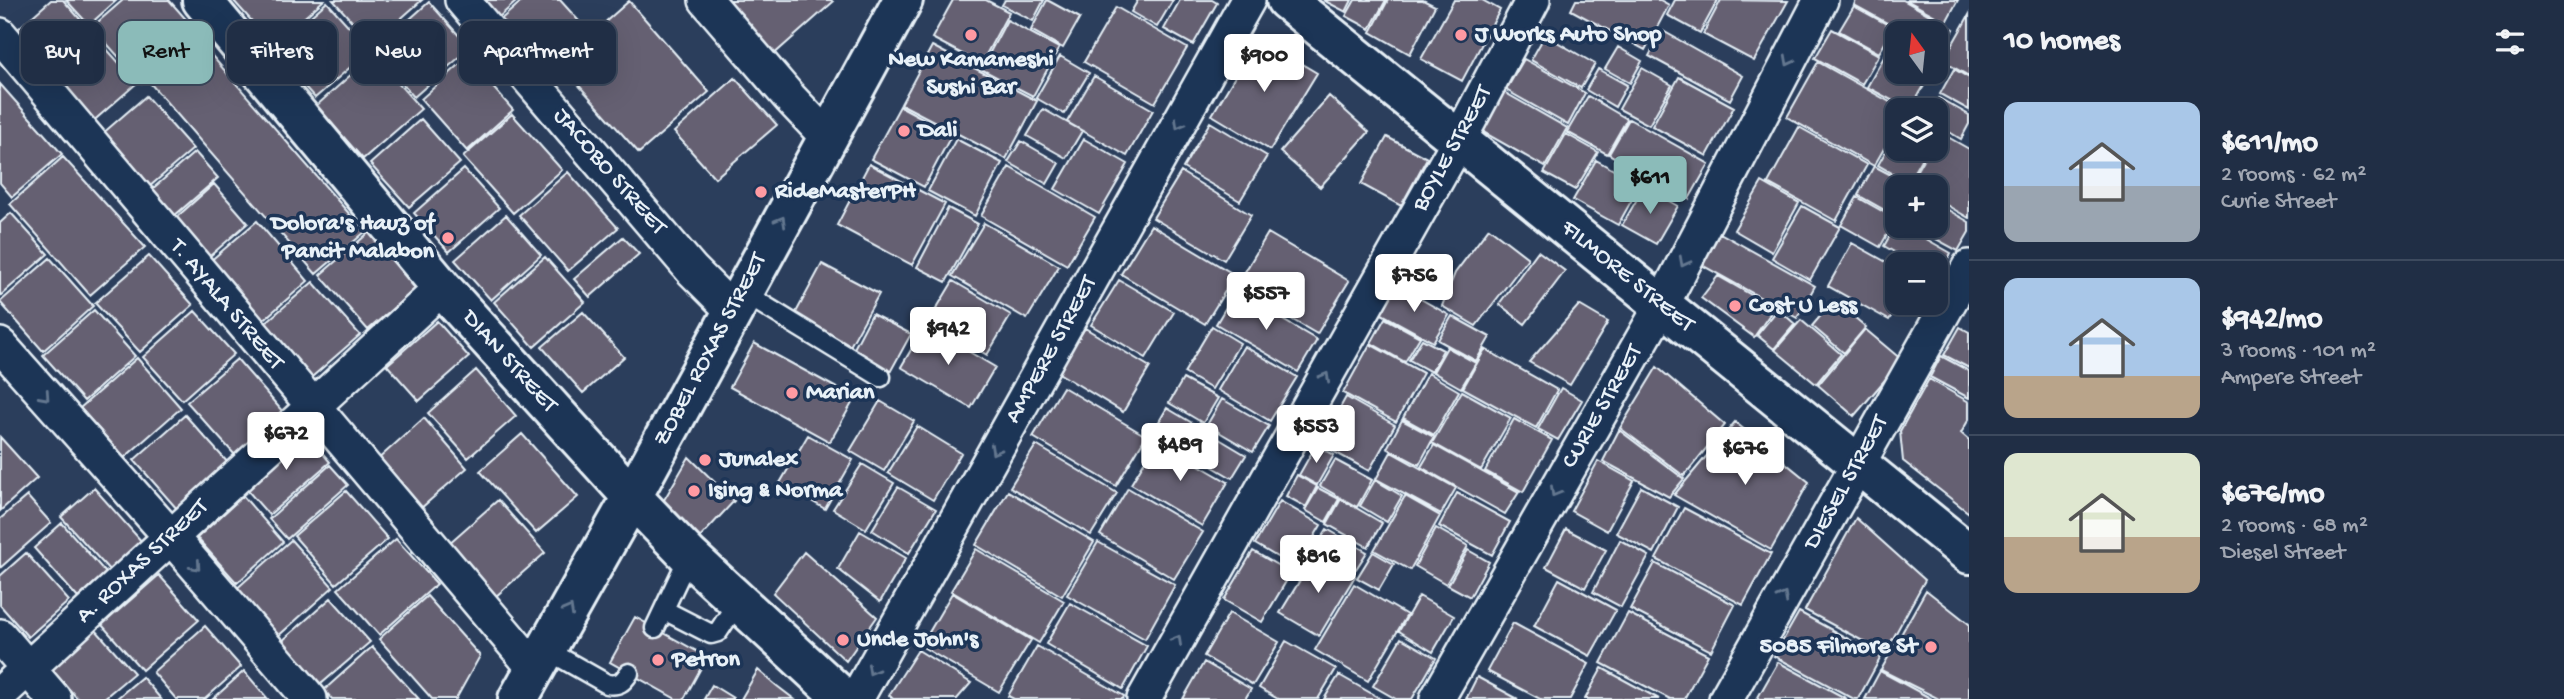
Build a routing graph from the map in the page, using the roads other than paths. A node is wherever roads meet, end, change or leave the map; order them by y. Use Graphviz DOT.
graph roads {
  1 [pos="202,0"];
  2 [pos="462,0"];
  3 [pos="706,0"];
  4 [pos="903,0"];
  5 [pos="1248,0"];
  6 [pos="1286,0"];
  7 [pos="1533,0"];
  8 [pos="1821,0"];
  9 [pos="0,35"];
  10 [pos="827,137"];
  11 [pos="1459,140"];
  12 [pos="1969,267"];
  13 [pos="442,288"];
  14 [pos="737,301"];
  15 [pos="1662,305"];
  16 [pos="0,345"];
  17 [pos="881,377"];
  18 [pos="312,407"];
  19 [pos="1857,464"];
  20 [pos="632,497"];
  21 [pos="171,537"];
  22 [pos="1969,554"];
  23 [pos="689,556"];
  24 [pos="739,600"];
  25 [pos="664,610"];
  26 [pos="655,628"];
  27 [pos="0,636"];
  28 [pos="28,668"];
  29 [pos="534,673"];
  30 [pos="629,673"];
  31 [pos="0,694"];
  32 [pos="54,699"];
  33 [pos="310,699"];
  34 [pos="844,699"];
  35 [pos="856,699"];
  36 [pos="1144,699"];
  37 [pos="1437,699"];
  38 [pos="1726,699"];
  1 -- 13 [label="street, DIAN STREET"];
  2 -- 14 [label="street, JACOBO STREET"];
  3 -- 10 [label="street"];
  4 -- 10 [label="street, ZOBEL ROXAS STREET"];
  5 -- 35 [label="street, AMPERE STREET, one-way"];
  6 -- 11 [label="street, FILMORE STREET"];
  7 -- 11 [label="street, BOYLE STREET"];
  8 -- 15 [label="street, CURIE STREET, one-way"];
  9 -- 18 [label="street, T. AYALA STREET"];
  14 -- 10 [label="street, ZOBEL ROXAS STREET, one-way"];
  11 -- 15 [label="street, FILMORE STREET"];
  36 -- 11 [label="street, BOYLE STREET, one-way"];
  12 -- 19 [label="street, DIESEL STREET"];
  13 -- 18 [label="street, A. ROXAS STREET"];
  13 -- 20 [label="street, DIAN STREET"];
  14 -- 17 [label="lane"];
  14 -- 20 [label="street, ZOBEL ROXAS STREET"];
  15 -- 19 [label="street, FILMORE STREET"];
  15 -- 37 [label="street, CURIE STREET, one-way"];
  16 -- 21 [label="street, one-way"];
  18 -- 21 [label="street, A. ROXAS STREET"];
  18 -- 29 [label="street, T. AYALA STREET"];
  19 -- 22 [label="street, FILMORE STREET"];
  38 -- 19 [label="street, DIESEL STREET, one-way"];
  20 -- 23 [label="street, DIAN STREET"];
  29 -- 20 [label="street, ZOBEL ROXAS STREET, one-way"];
  21 -- 28 [label="street, A. ROXAS STREET"];
  21 -- 33 [label="street, one-way"];
  23 -- 24 [label="street, DIAN STREET"];
  23 -- 25 [label="lane"];
  24 -- 25 [label="lane"];
  24 -- 34 [label="street, DIAN STREET"];
  25 -- 26 [label="lane"];
  27 -- 28 [label="street"];
  28 -- 31 [label="street, A. ROXAS STREET"];
  28 -- 32 [label="street"];
  29 -- 30 [label="lane"];
}
